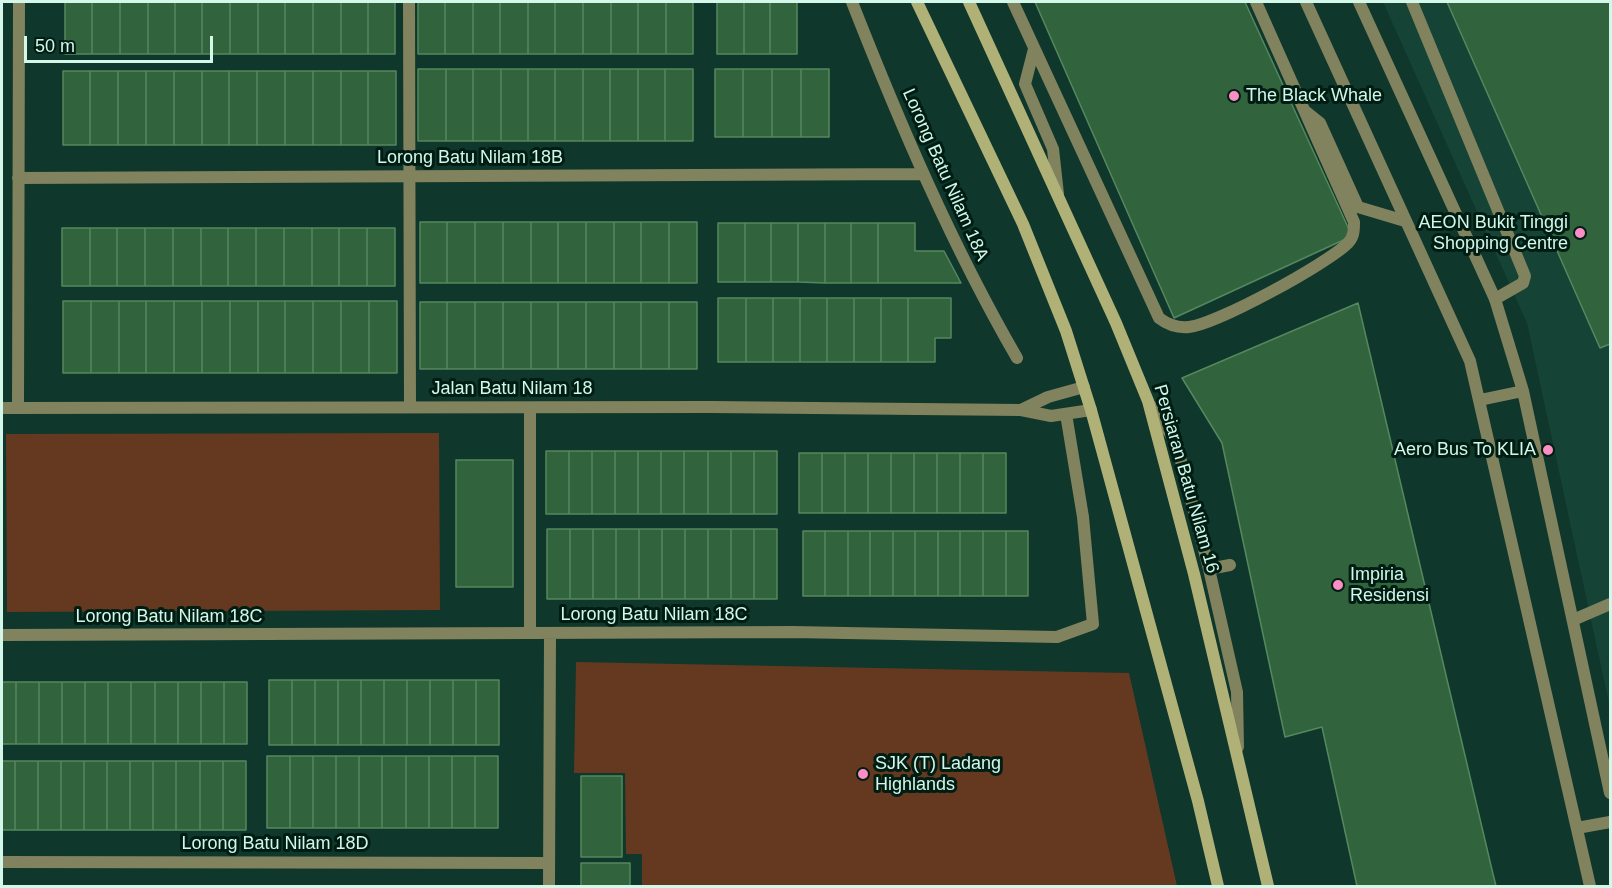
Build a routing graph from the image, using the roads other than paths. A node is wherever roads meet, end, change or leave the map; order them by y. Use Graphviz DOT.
graph roads {
  1 [pos="19,2"];
  2 [pos="410,2"];
  3 [pos="852,2"];
  4 [pos="917,2"];
  5 [pos="969,2"];
  6 [pos="1013,2"];
  7 [pos="1256,2"];
  8 [pos="1306,2"];
  9 [pos="1359,2"];
  10 [pos="1412,2"];
  11 [pos="1034,49"];
  12 [pos="1304,111"];
  13 [pos="923,174"];
  14 [pos="410,176"];
  15 [pos="18,178"];
  16 [pos="1058,198"];
  17 [pos="1405,221"];
  18 [pos="1495,299"];
  19 [pos="1017,358"];
  20 [pos="1084,387"];
  21 [pos="1524,390"];
  22 [pos="1480,400"];
  23 [pos="1148,401"];
  24 [pos="410,407"];
  25 [pos="2,408"];
  26 [pos="18,408"];
  27 [pos="530,408"];
  28 [pos="1022,410"];
  29 [pos="1091,410"];
  30 [pos="1066,414"];
  31 [pos="1230,565"];
  32 [pos="1209,569"];
  33 [pos="1611,604"];
  34 [pos="1573,620"];
  35 [pos="530,633"];
  36 [pos="550,634"];
  37 [pos="2,635"];
  38 [pos="1238,757"];
  39 [pos="1611,793"];
  40 [pos="1611,822"];
  41 [pos="1577,828"];
  42 [pos="2,862"];
  43 [pos="549,863"];
  44 [pos="549,886"];
  45 [pos="1218,886"];
  46 [pos="1268,886"];
  47 [pos="1590,886"];
  1 -- 15 [label="street"];
  2 -- 14 [label="street"];
  3 -- 13 [label="street, Lorong Batu Nilam 18A"];
  4 -- 20 [label="street"];
  5 -- 16 [label="street, Persiaran Batu Nilam 16"];
  6 -- 11 [label="street"];
  7 -- 12 [label="street"];
  8 -- 17 [label="street"];
  9 -- 18 [label="street"];
  10 -- 18 [label="street"];
  11 -- 12 [label="street"];
  11 -- 16 [label="street"];
  12 -- 17 [label="street"];
  13 -- 14 [label="street, Lorong Batu Nilam 18B"];
  13 -- 19 [label="street, Lorong Batu Nilam 18A"];
  14 -- 15 [label="street, Lorong Batu Nilam 18B"];
  14 -- 24 [label="street"];
  15 -- 26 [label="street"];
  16 -- 23 [label="street, Persiaran Batu Nilam 16"];
  17 -- 22 [label="street"];
  18 -- 21 [label="street"];
  20 -- 28 [label="street, Jalan Batu Nilam 18"];
  20 -- 29 [label="street"];
  21 -- 22 [label="street"];
  21 -- 34 [label="street"];
  22 -- 41 [label="street"];
  23 -- 32 [label="street"];
  23 -- 38 [label="street, Persiaran Batu Nilam 16"];
  24 -- 26 [label="street, Jalan Batu Nilam 18"];
  24 -- 27 [label="street, Jalan Batu Nilam 18"];
  25 -- 26 [label="street, Jalan Batu Nilam 18"];
  27 -- 28 [label="street, Jalan Batu Nilam 18"];
  27 -- 35 [label="street"];
  28 -- 30 [label="street, Jalan Batu Nilam 18"];
  29 -- 30 [label="street, Jalan Batu Nilam 18"];
  29 -- 45 [label="street"];
  30 -- 36 [label="street, Lorong Batu Nilam 18C"];
  31 -- 32 [label="street"];
  32 -- 38 [label="street"];
  33 -- 34 [label="street"];
  34 -- 39 [label="street"];
  35 -- 36 [label="street, Lorong Batu Nilam 18C"];
  35 -- 37 [label="street, Lorong Batu Nilam 18C"];
  36 -- 43 [label="street"];
  38 -- 46 [label="street, Persiaran Batu Nilam 16"];
  40 -- 41 [label="street"];
  41 -- 47 [label="street"];
  42 -- 43 [label="street, Lorong Batu Nilam 18D"];
  43 -- 44 [label="street"];
}
